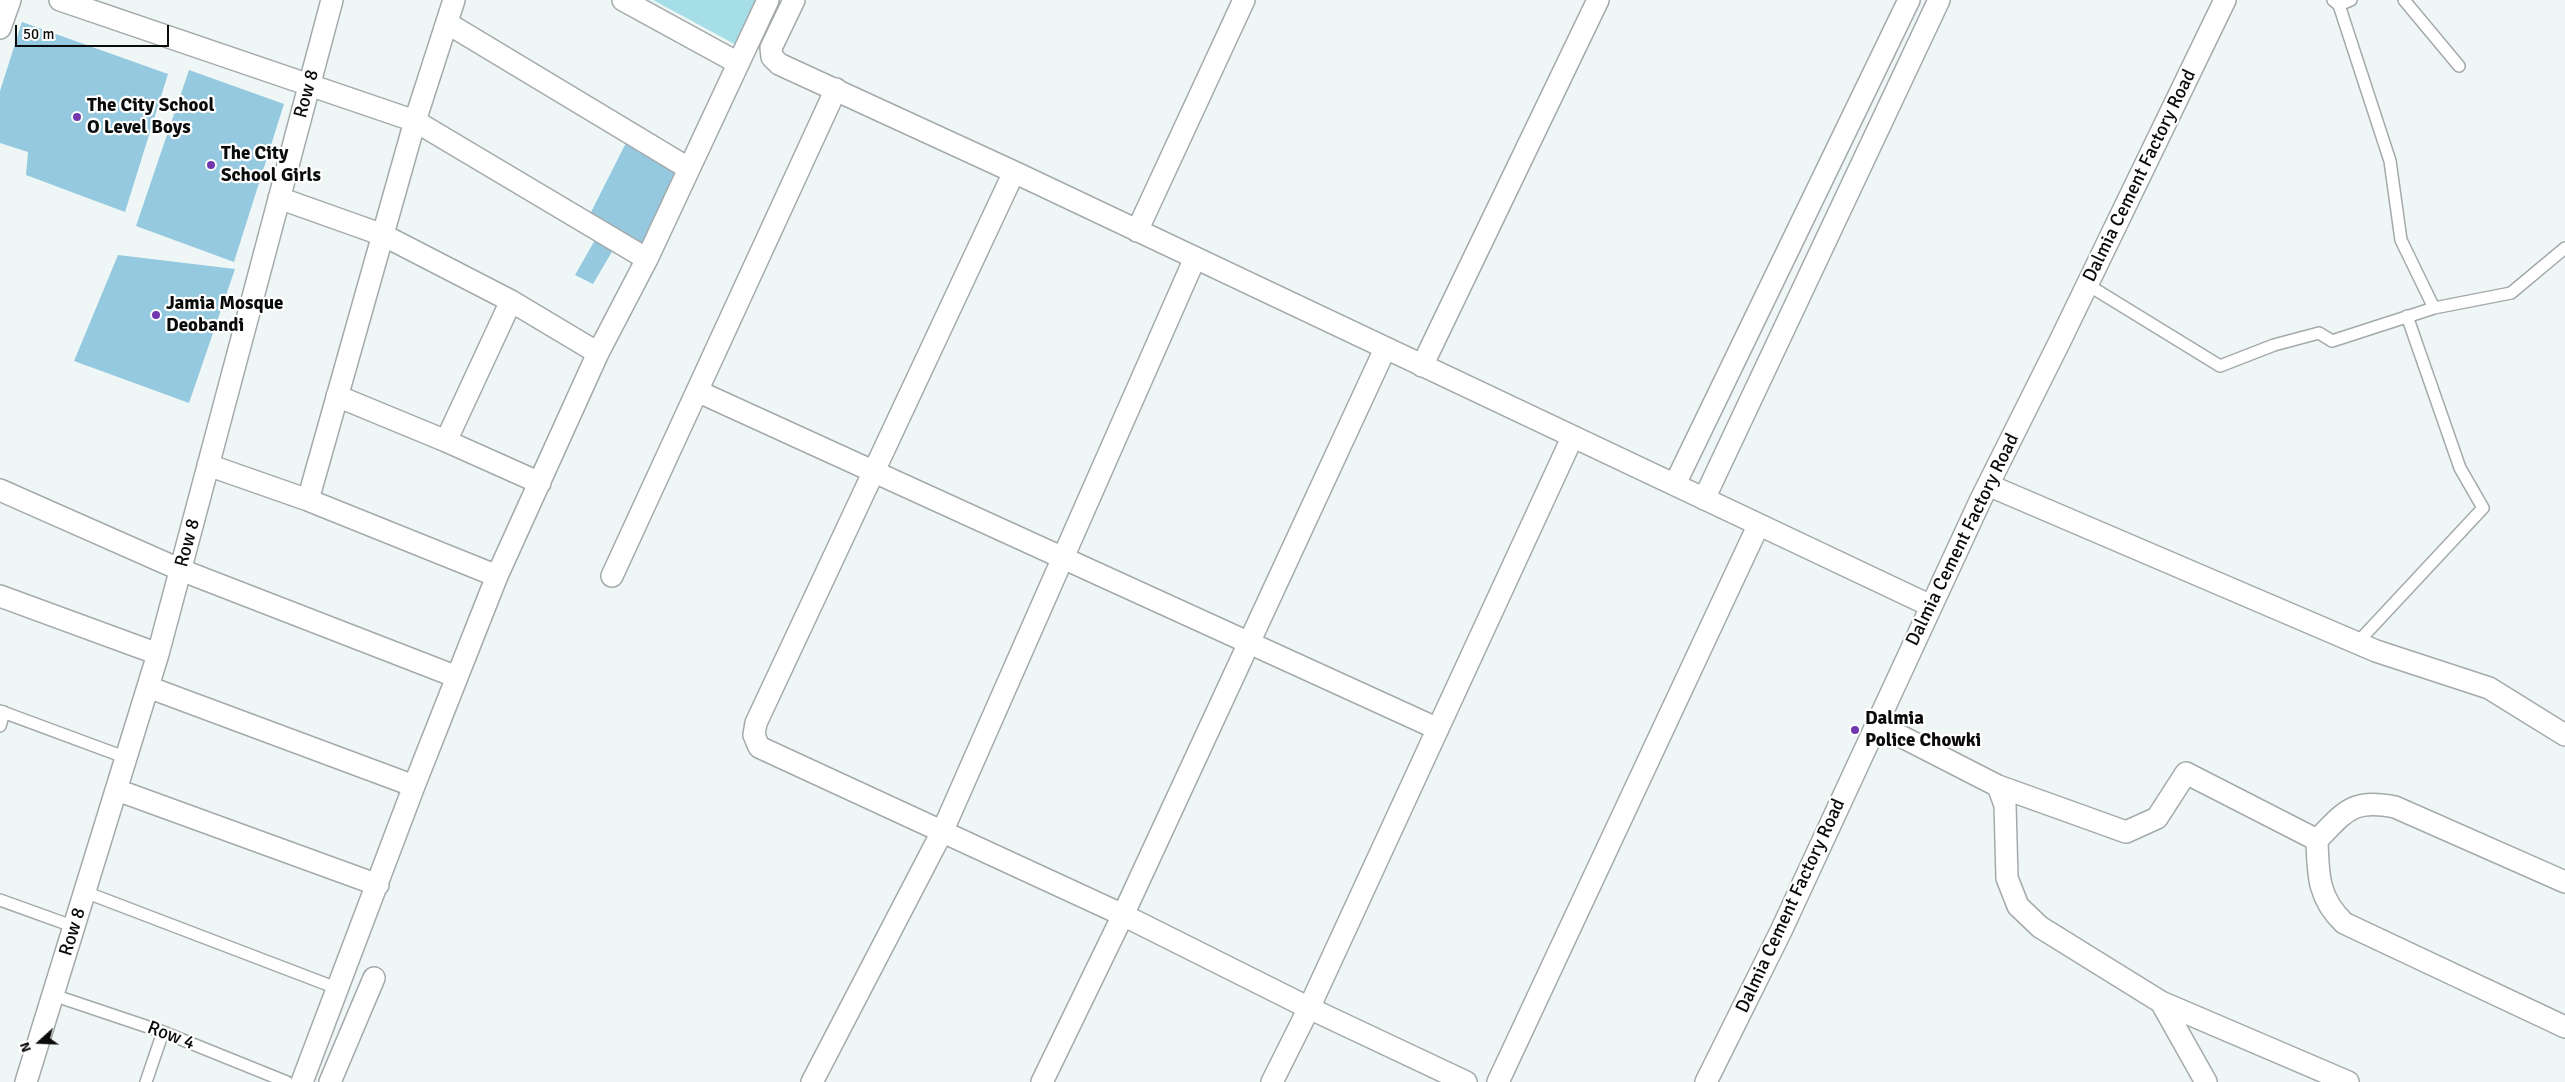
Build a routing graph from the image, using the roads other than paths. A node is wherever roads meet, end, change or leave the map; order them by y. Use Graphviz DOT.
graph roads {
  1 [pos="10,0"];
  2 [pos="60,0"];
  3 [pos="332,0"];
  4 [pos="454,0"];
  5 [pos="623,0"];
  6 [pos="768,0"];
  7 [pos="794,0"];
  8 [pos="1244,0"];
  9 [pos="1598,0"];
  10 [pos="1909,0"];
  11 [pos="1939,0"];
  12 [pos="2225,0"];
  13 [pos="2351,0"];
  14 [pos="2404,0"];
  15 [pos="2336,3"];
  16 [pos="446,23"];
  17 [pos="0,28"];
  18 [pos="738,63"];
  19 [pos="2459,66"];
  20 [pos="309,87"];
  21 [pos="836,89"];
  22 [pos="415,121"];
  23 [pos="688,168"];
  24 [pos="1014,172"];
  25 [pos="279,198"];
  26 [pos="1137,231"];
  27 [pos="383,235"];
  28 [pos="2565,248"];
  29 [pos="1195,258"];
  30 [pos="647,259"];
  31 [pos="2088,285"];
  32 [pos="511,301"];
  33 [pos="2434,308"];
  34 [pos="2408,316"];
  35 [pos="1385,349"];
  36 [pos="598,353"];
  37 [pos="1422,366"];
  38 [pos="1723,386"];
  39 [pos="697,391"];
  40 [pos="337,396"];
  41 [pos="1750,401"];
  42 [pos="1572,438"];
  43 [pos="446,441"];
  44 [pos="208,465"];
  45 [pos="876,472"];
  46 [pos="540,483"];
  47 [pos="1675,484"];
  48 [pos="1988,485"];
  49 [pos="0,490"];
  50 [pos="1704,498"];
  51 [pos="308,500"];
  52 [pos="1758,526"];
  53 [pos="1063,558"];
  54 [pos="180,570"];
  55 [pos="498,576"];
  56 [pos="612,576"];
  57 [pos="0,596"];
  58 [pos="1931,606"];
  59 [pos="1250,642"];
  60 [pos="2358,643"];
  61 [pos="158,654"];
  62 [pos="457,677"];
  63 [pos="148,687"];
  64 [pos="2,712"];
  65 [pos="1877,724"];
  66 [pos="0,726"];
  67 [pos="1438,728"];
  68 [pos="2565,735"];
  69 [pos="127,758"];
  70 [pos="414,786"];
  71 [pos="1998,786"];
  72 [pos="117,790"];
  73 [pos="943,830"];
  74 [pos="2316,840"];
  75 [pos="2565,882"];
  76 [pos="378,885"];
  77 [pos="85,892"];
  78 [pos="0,900"];
  79 [pos="1123,914"];
  80 [pos="74,927"];
  81 [pos="374,978"];
  82 [pos="338,989"];
  83 [pos="53,995"];
  84 [pos="2161,1002"];
  85 [pos="1309,1008"];
  86 [pos="2565,1027"];
  87 [pos="163,1032"];
  88 [pos="26,1082"];
  89 [pos="146,1082"];
  90 [pos="287,1082"];
  91 [pos="302,1082"];
  92 [pos="330,1082"];
  93 [pos="812,1082"];
  94 [pos="1042,1082"];
  95 [pos="1272,1082"];
  96 [pos="1466,1082"];
  97 [pos="1498,1082"];
  98 [pos="1706,1082"];
  99 [pos="2206,1082"];
  100 [pos="2348,1082"];
  1 -- 17 [label="street"];
  2 -- 20 [label="street"];
  3 -- 20 [label="street, Row 8"];
  4 -- 16 [label="street"];
  5 -- 18 [label="street"];
  6 -- 18 [label="street"];
  7 -- 21 [label="street"];
  8 -- 26 [label="street"];
  9 -- 37 [label="street"];
  10 -- 38 [label="street"];
  11 -- 41 [label="street"];
  12 -- 31 [label="street, Dalmia Cement Factory Road"];
  13 -- 15 [label="lane"];
  14 -- 19 [label="lane"];
  15 -- 33 [label="lane"];
  16 -- 22 [label="street"];
  16 -- 23 [label="street"];
  18 -- 23 [label="street"];
  20 -- 22 [label="street"];
  20 -- 25 [label="street, Row 8"];
  21 -- 24 [label="street"];
  21 -- 39 [label="street"];
  22 -- 27 [label="street"];
  22 -- 30 [label="street"];
  23 -- 30 [label="street"];
  24 -- 26 [label="street"];
  24 -- 45 [label="street"];
  25 -- 27 [label="street"];
  25 -- 44 [label="street, Row 8"];
  26 -- 29 [label="street"];
  27 -- 32 [label="street"];
  27 -- 40 [label="street"];
  28 -- 33 [label="lane"];
  29 -- 35 [label="street"];
  29 -- 53 [label="street"];
  30 -- 36 [label="street"];
  31 -- 34 [label="lane"];
  31 -- 48 [label="street, Dalmia Cement Factory Road"];
  32 -- 36 [label="street"];
  32 -- 43 [label="street"];
  33 -- 34 [label="lane"];
  34 -- 60 [label="lane"];
  35 -- 37 [label="street"];
  35 -- 59 [label="street"];
  36 -- 46 [label="street"];
  37 -- 42 [label="street"];
  38 -- 41 [label="street"];
  38 -- 47 [label="street"];
  39 -- 45 [label="street"];
  39 -- 56 [label="street"];
  40 -- 43 [label="street"];
  40 -- 51 [label="street"];
  41 -- 50 [label="street"];
  42 -- 47 [label="street"];
  42 -- 67 [label="street"];
  43 -- 46 [label="street"];
  44 -- 51 [label="street"];
  44 -- 54 [label="street, Row 8"];
  45 -- 53 [label="street"];
  45 -- 73 [label="street"];
  46 -- 55 [label="street"];
  47 -- 50 [label="street"];
  48 -- 58 [label="street, Dalmia Cement Factory Road"];
  48 -- 60 [label="street"];
  49 -- 54 [label="street"];
  50 -- 52 [label="street"];
  51 -- 55 [label="street"];
  52 -- 58 [label="street"];
  52 -- 97 [label="street"];
  53 -- 59 [label="street"];
  53 -- 73 [label="street"];
  54 -- 61 [label="street, Row 8"];
  54 -- 62 [label="street"];
  55 -- 62 [label="street"];
  57 -- 61 [label="street"];
  58 -- 65 [label="street, Dalmia Cement Factory Road"];
  59 -- 67 [label="street"];
  59 -- 79 [label="street"];
  60 -- 68 [label="street"];
  61 -- 63 [label="street, Row 8"];
  62 -- 70 [label="street"];
  63 -- 69 [label="street, Row 8"];
  63 -- 70 [label="street"];
  64 -- 66 [label="lane"];
  64 -- 69 [label="lane"];
  65 -- 71 [label="street"];
  65 -- 98 [label="street, Dalmia Cement Factory Road"];
  67 -- 85 [label="street"];
  69 -- 72 [label="street, Row 8"];
  70 -- 76 [label="street"];
  71 -- 74 [label="street"];
  71 -- 84 [label="street"];
  72 -- 76 [label="street"];
  72 -- 77 [label="street, Row 8"];
  73 -- 79 [label="street"];
  73 -- 93 [label="street"];
  74 -- 75 [label="street"];
  74 -- 86 [label="street"];
  76 -- 82 [label="street"];
  77 -- 80 [label="street, Row 8"];
  77 -- 82 [label="lane"];
  78 -- 80 [label="lane"];
  79 -- 85 [label="street"];
  79 -- 94 [label="street"];
  80 -- 83 [label="street, Row 8"];
  81 -- 92 [label="street"];
  82 -- 91 [label="street"];
  83 -- 87 [label="lane, Row 4"];
  83 -- 88 [label="street, Row 8"];
  84 -- 99 [label="street"];
  84 -- 100 [label="street"];
  85 -- 95 [label="street"];
  85 -- 96 [label="street"];
  87 -- 89 [label="lane"];
  87 -- 90 [label="lane, Row 4"];
}
